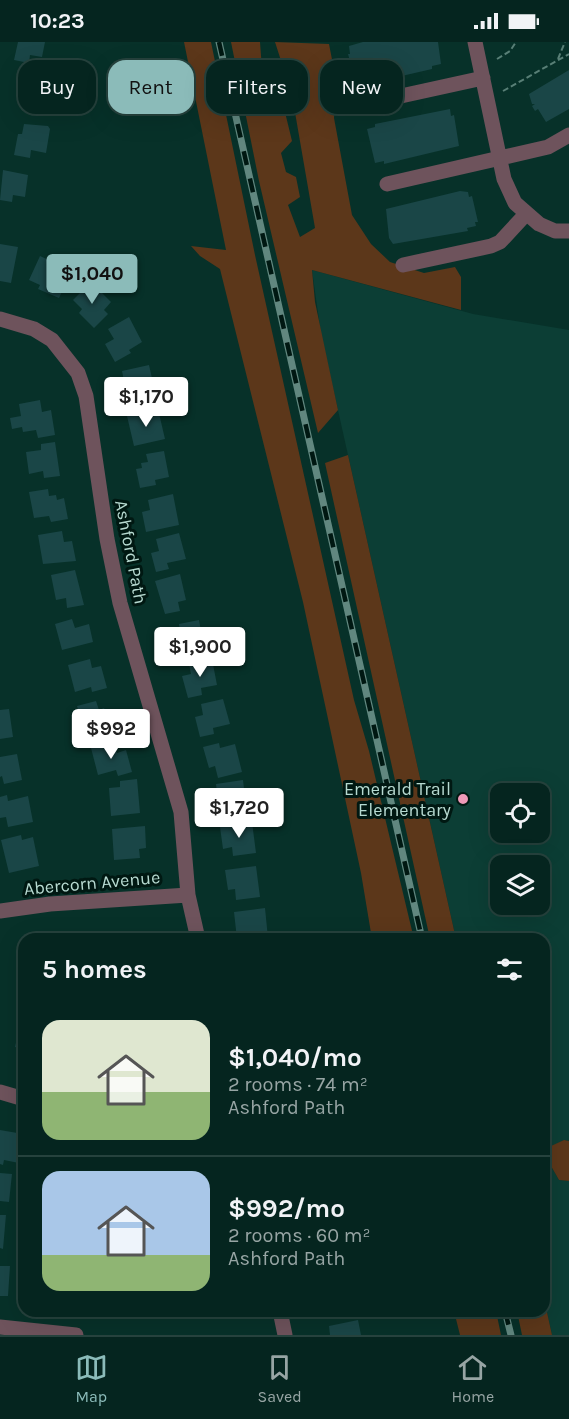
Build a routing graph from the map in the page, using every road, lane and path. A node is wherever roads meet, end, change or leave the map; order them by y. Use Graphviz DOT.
graph roads {
  1 [pos="475,42"];
  2 [pos="516,42"];
  3 [pos="565,42"];
  4 [pos="569,54"];
  5 [pos="497,59"];
  6 [pos="557,61"];
  7 [pos="483,78"];
  8 [pos="502,91"];
  9 [pos="403,96"];
  10 [pos="569,135"];
  11 [pos="500,158"];
  12 [pos="387,184"];
  13 [pos="526,214"];
  14 [pos="569,231"];
  15 [pos="403,265"];
  16 [pos="0,319"];
  17 [pos="188,895"];
  18 [pos="0,911"];
  19 [pos="197,933"];
  20 [pos="0,1092"];
  21 [pos="18,1097"];
  22 [pos="281,1317"];
  23 [pos="0,1327"];
  24 [pos="76,1335"];
  25 [pos="285,1335"];
  1 -- 7 [label="street"];
  2 -- 5 [label="path"];
  3 -- 6 [label="path"];
  4 -- 6 [label="path"];
  6 -- 8 [label="path"];
  7 -- 9 [label="street"];
  7 -- 11 [label="street"];
  10 -- 11 [label="street"];
  11 -- 12 [label="street"];
  11 -- 13 [label="street"];
  13 -- 14 [label="street"];
  13 -- 15 [label="street"];
  16 -- 17 [label="street, Ashford Path"];
  17 -- 18 [label="street, Abercorn Avenue"];
  17 -- 19 [label="street, Ashford Path"];
  20 -- 21 [label="street"];
  22 -- 25 [label="street"];
  23 -- 24 [label="street"];
}
